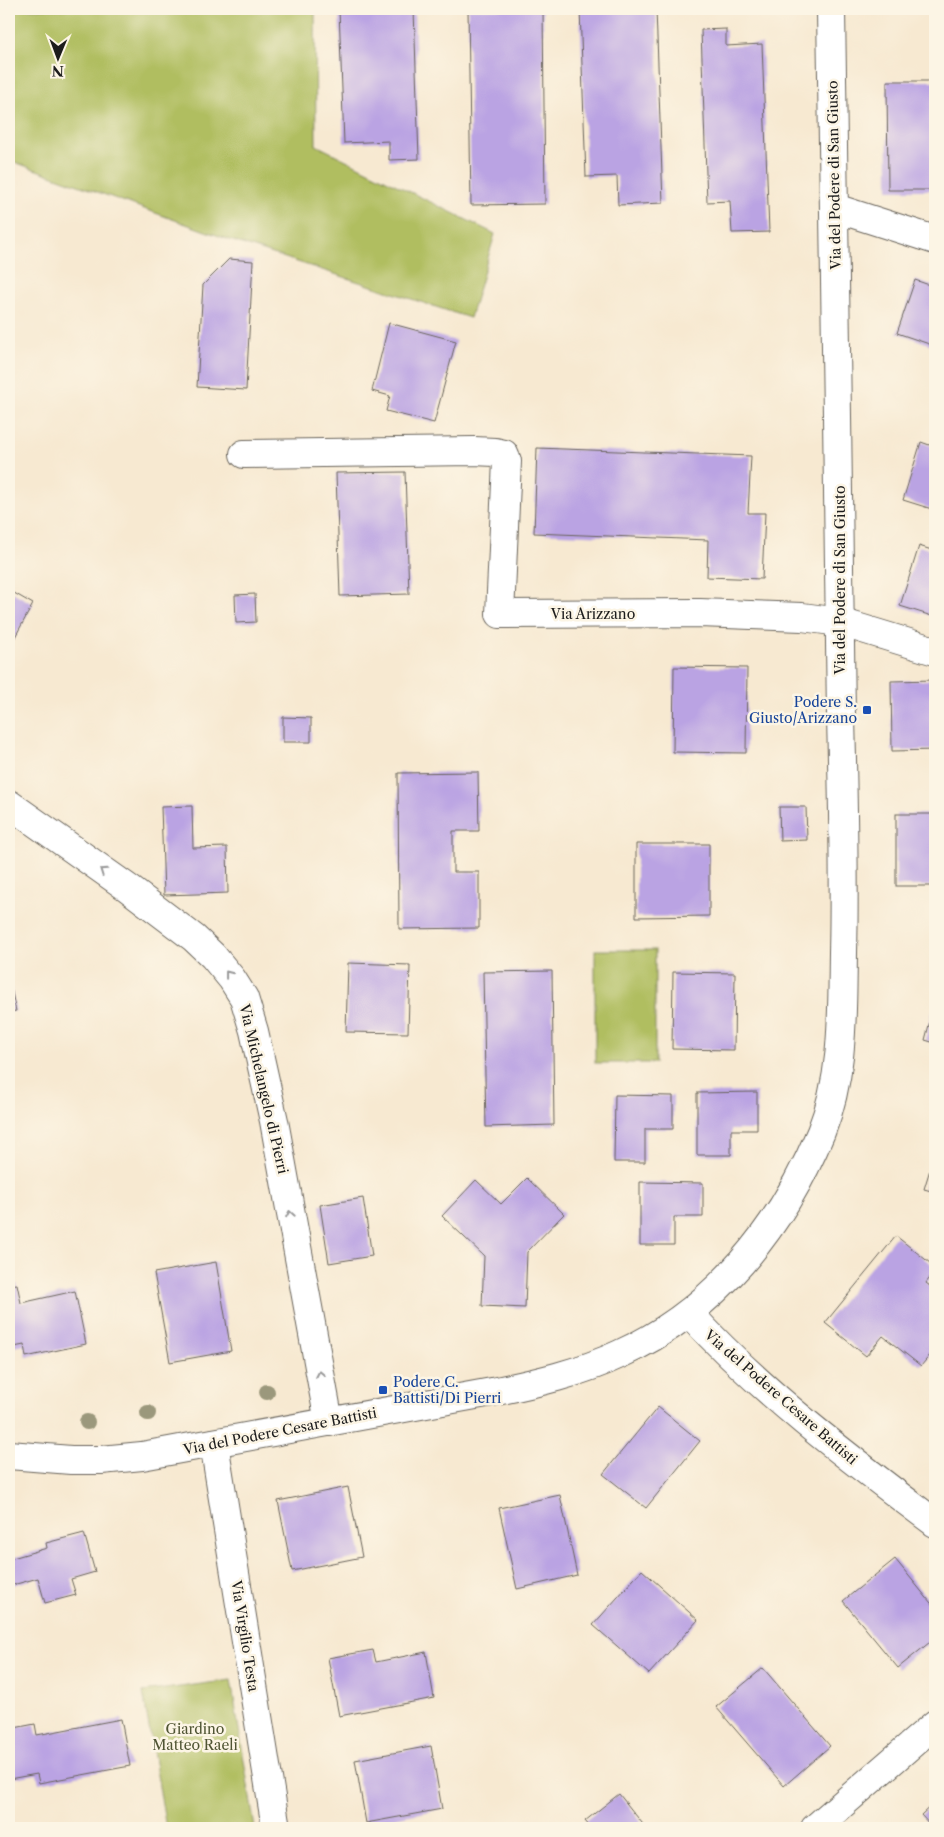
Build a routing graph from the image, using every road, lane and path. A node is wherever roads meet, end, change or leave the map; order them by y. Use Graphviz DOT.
graph roads {
  1 [pos="831,9"];
  2 [pos="835,208"];
  3 [pos="935,240"];
  4 [pos="244,454"];
  5 [pos="840,622"];
  6 [pos="935,651"];
  7 [pos="9,804"];
  8 [pos="689,1313"];
  9 [pos="329,1422"];
  10 [pos="214,1443"];
  11 [pos="9,1454"];
  12 [pos="935,1523"];
  13 [pos="935,1724"];
  14 [pos="276,1828"];
  15 [pos="815,1828"];
  1 -- 2 [label="street, Via del Podere di San Giusto"];
  2 -- 3 [label="street"];
  2 -- 5 [label="street, Via del Podere di San Giusto"];
  4 -- 5 [label="street, Via Arizzano"];
  5 -- 6 [label="street"];
  5 -- 8 [label="street, Via del Podere di San Giusto"];
  9 -- 7 [label="street, Via Michelangelo di Pierri, one-way"];
  8 -- 9 [label="street, Via del Podere Cesare Battisti"];
  8 -- 12 [label="street, Via del Podere Cesare Battisti"];
  9 -- 10 [label="street, Via del Podere Cesare Battisti"];
  10 -- 11 [label="street, Via del Podere Cesare Battisti"];
  10 -- 14 [label="street, Via Virgilio Testa"];
  13 -- 15 [label="street"];
}
